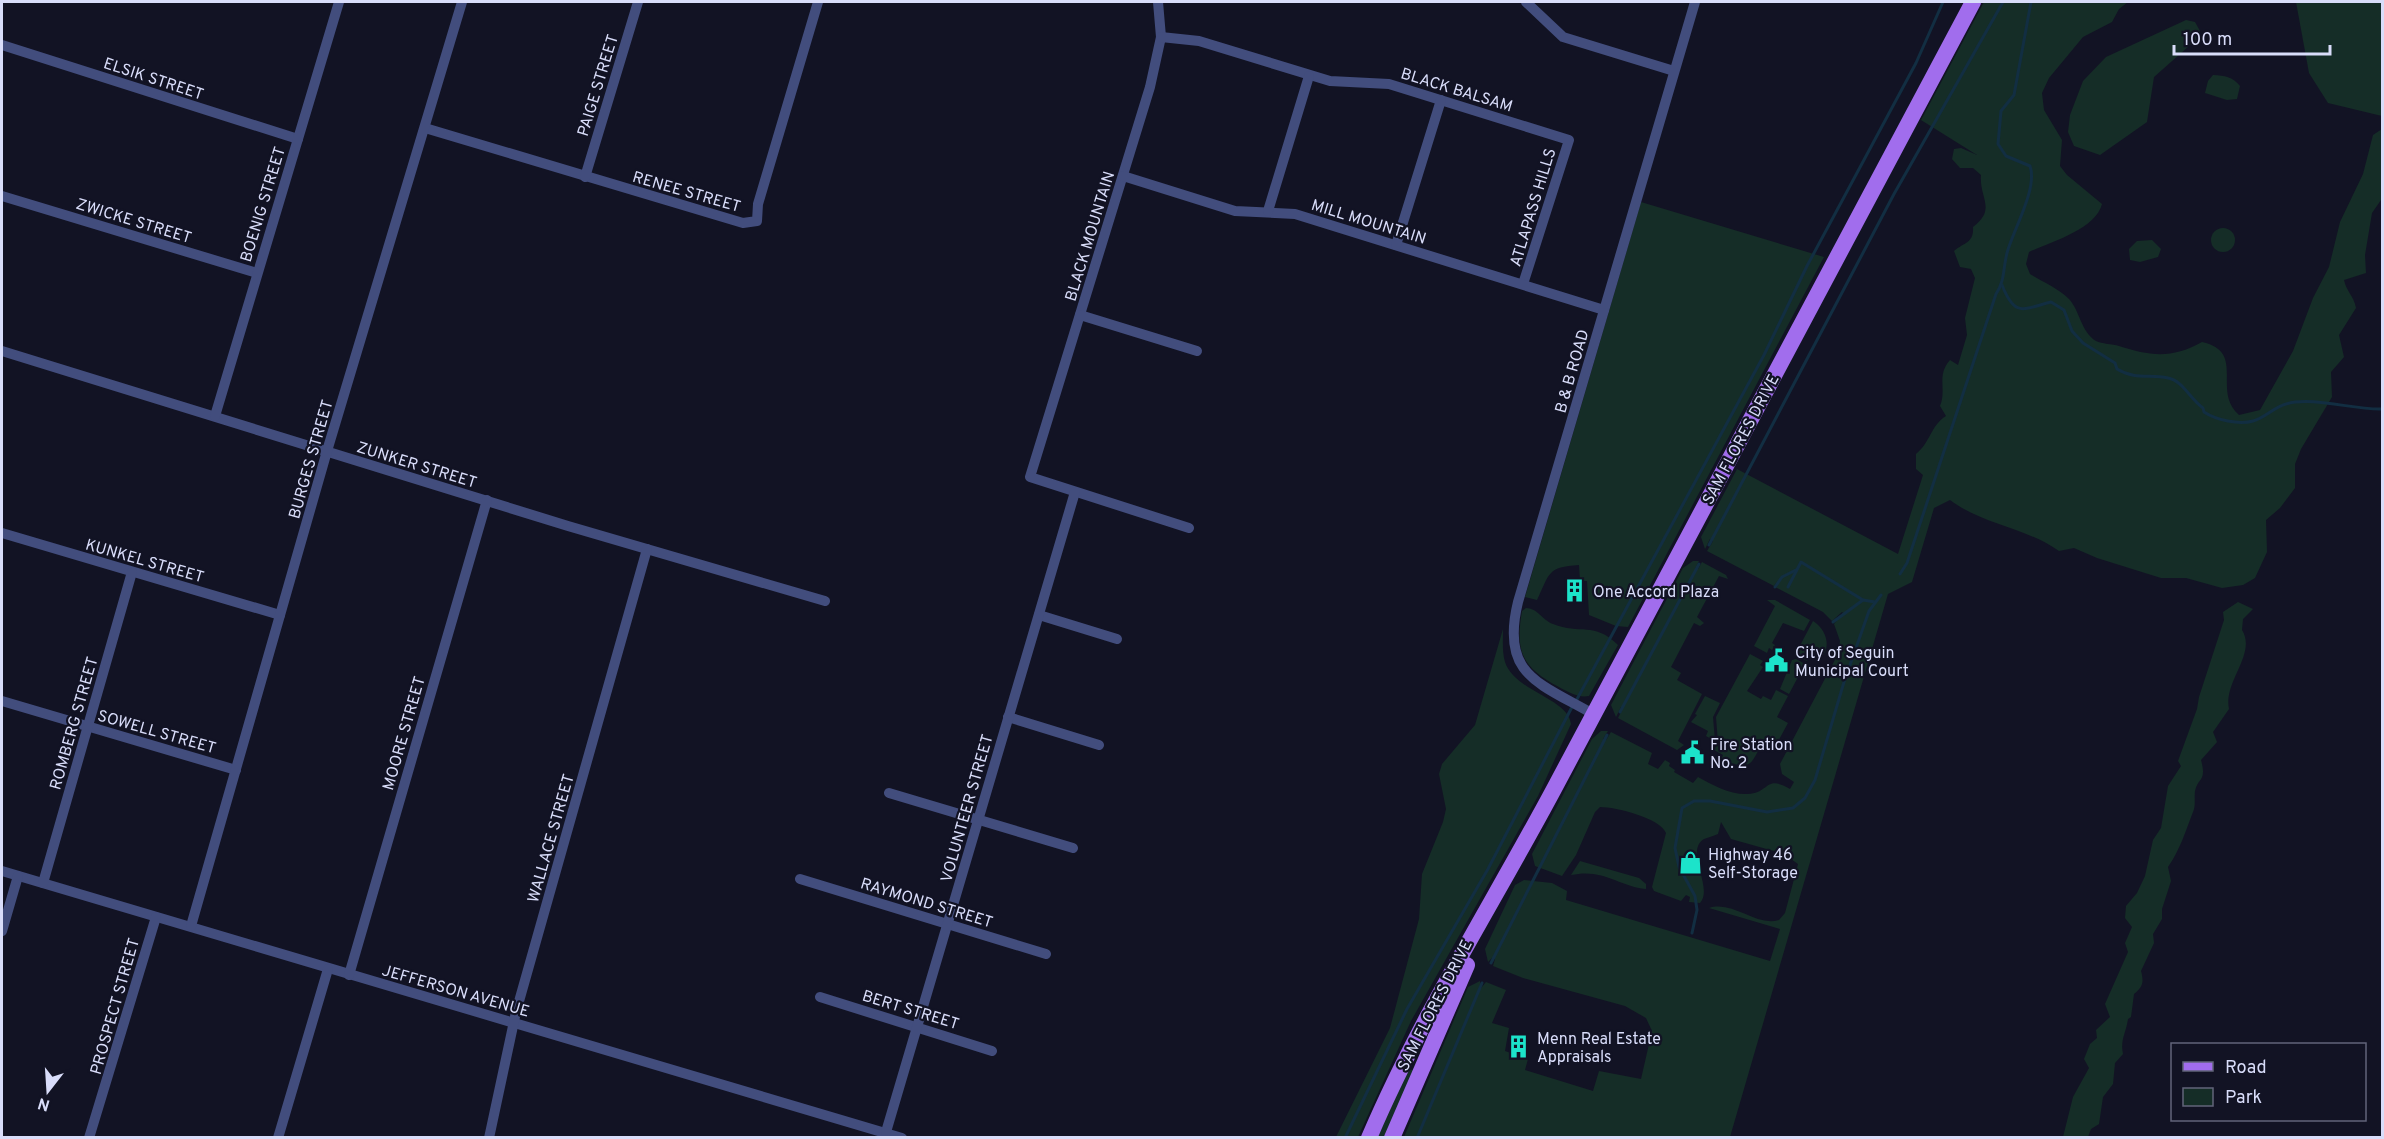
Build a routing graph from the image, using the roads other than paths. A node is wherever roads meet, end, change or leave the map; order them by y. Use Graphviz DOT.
graph roads {
  1 [pos="339,2"];
  2 [pos="462,2"];
  3 [pos="638,2"];
  4 [pos="818,2"];
  5 [pos="1158,2"];
  6 [pos="1526,2"];
  7 [pos="1695,2"];
  8 [pos="1973,2"];
  9 [pos="1161,38"];
  10 [pos="2,45"];
  11 [pos="1674,71"];
  12 [pos="1309,76"];
  13 [pos="1441,100"];
  14 [pos="425,128"];
  15 [pos="298,139"];
  16 [pos="1569,140"];
  17 [pos="1123,176"];
  18 [pos="585,177"];
  19 [pos="2,196"];
  20 [pos="1268,211"];
  21 [pos="1396,245"];
  22 [pos="257,273"];
  23 [pos="1524,284"];
  24 [pos="1604,310"];
  25 [pos="1080,315"];
  26 [pos="2,351"];
  27 [pos="1197,351"];
  28 [pos="215,416"];
  29 [pos="327,452"];
  30 [pos="1075,492"];
  31 [pos="487,500"];
  32 [pos="1189,528"];
  33 [pos="2,533"];
  34 [pos="648,549"];
  35 [pos="132,572"];
  36 [pos="825,601"];
  37 [pos="280,615"];
  38 [pos="1039,615"];
  39 [pos="1117,639"];
  40 [pos="2,701"];
  41 [pos="1593,714"];
  42 [pos="1008,717"];
  43 [pos="88,726"];
  44 [pos="1099,745"];
  45 [pos="236,770"];
  46 [pos="889,793"];
  47 [pos="978,819"];
  48 [pos="1073,848"];
  49 [pos="2,871"];
  50 [pos="18,876"];
  51 [pos="1507,876"];
  52 [pos="800,879"];
  53 [pos="43,883"];
  54 [pos="156,917"];
  55 [pos="947,923"];
  56 [pos="191,926"];
  57 [pos="2,931"];
  58 [pos="1046,954"];
  59 [pos="328,969"];
  60 [pos="349,975"];
  61 [pos="820,997"];
  62 [pos="515,1023"];
  63 [pos="917,1026"];
  64 [pos="993,1051"];
  65 [pos="885,1132"];
  66 [pos="89,1137"];
  67 [pos="278,1137"];
  68 [pos="489,1137"];
  69 [pos="902,1137"];
  70 [pos="1369,1137"];
  71 [pos="1392,1137"];
  1 -- 15 [label="street, BOENIG STREET"];
  2 -- 14 [label="street, BURGES STREET"];
  3 -- 18 [label="street, PAIGE STREET"];
  4 -- 18 [label="street, RENEE STREET"];
  5 -- 9 [label="street, BLACK MOUNTAIN"];
  6 -- 11 [label="street"];
  7 -- 11 [label="street, B & B ROAD"];
  8 -- 41 [label="main road, SAM FLORES DRIVE"];
  9 -- 12 [label="street, BLACK BALSAM"];
  9 -- 17 [label="street, BLACK MOUNTAIN"];
  10 -- 15 [label="street, ELSIK STREET"];
  11 -- 24 [label="street, B & B ROAD"];
  12 -- 13 [label="street, BLACK BALSAM"];
  12 -- 20 [label="street"];
  13 -- 16 [label="street, BLACK BALSAM"];
  13 -- 21 [label="street"];
  14 -- 18 [label="street, RENEE STREET"];
  14 -- 29 [label="street, BURGES STREET"];
  15 -- 22 [label="street, BOENIG STREET"];
  16 -- 23 [label="street, ATLAPASS HILLS"];
  17 -- 20 [label="street, MILL MOUNTAIN"];
  17 -- 25 [label="street, BLACK MOUNTAIN"];
  19 -- 22 [label="street, ZWICKE STREET"];
  20 -- 21 [label="street, MILL MOUNTAIN"];
  21 -- 23 [label="street, MILL MOUNTAIN"];
  22 -- 28 [label="street, BOENIG STREET"];
  23 -- 24 [label="street, MILL MOUNTAIN"];
  24 -- 41 [label="street, B & B ROAD"];
  25 -- 27 [label="street"];
  25 -- 30 [label="street, BLACK MOUNTAIN"];
  26 -- 28 [label="street, ZUNKER STREET"];
  28 -- 29 [label="street, ZUNKER STREET"];
  29 -- 31 [label="street, ZUNKER STREET"];
  29 -- 37 [label="street, BURGES STREET"];
  30 -- 32 [label="street"];
  30 -- 38 [label="street, VOLUNTEER STREET"];
  31 -- 34 [label="street, ZUNKER STREET"];
  31 -- 60 [label="street, MOORE STREET"];
  33 -- 35 [label="street, KUNKEL STREET"];
  34 -- 36 [label="street, ZUNKER STREET"];
  34 -- 62 [label="street, WALLACE STREET"];
  35 -- 37 [label="street, KUNKEL STREET"];
  35 -- 43 [label="street, ROMBERG STREET"];
  37 -- 45 [label="street, BURGES STREET"];
  38 -- 39 [label="street"];
  38 -- 42 [label="street, VOLUNTEER STREET"];
  40 -- 43 [label="street, SOWELL STREET"];
  41 -- 51 [label="main road, SAM FLORES DRIVE"];
  42 -- 44 [label="street"];
  42 -- 47 [label="street, VOLUNTEER STREET"];
  43 -- 45 [label="street, SOWELL STREET"];
  43 -- 53 [label="street, ROMBERG STREET"];
  45 -- 56 [label="street, BURGES STREET"];
  46 -- 47 [label="street"];
  47 -- 48 [label="street"];
  47 -- 55 [label="street, VOLUNTEER STREET"];
  49 -- 50 [label="street, JEFFERSON AVENUE"];
  50 -- 53 [label="street, JEFFERSON AVENUE"];
  50 -- 57 [label="street"];
  51 -- 70 [label="main road, SAM FLORES DRIVE"];
  51 -- 71 [label="main road, SAM FLORES DRIVE"];
  52 -- 55 [label="street, RAYMOND STREET"];
  53 -- 54 [label="street, JEFFERSON AVENUE"];
  54 -- 56 [label="street, JEFFERSON AVENUE"];
  54 -- 66 [label="street, PROSPECT STREET"];
  55 -- 58 [label="street, RAYMOND STREET"];
  55 -- 63 [label="street, VOLUNTEER STREET"];
  56 -- 59 [label="street, JEFFERSON AVENUE"];
  59 -- 60 [label="street, JEFFERSON AVENUE"];
  59 -- 67 [label="street"];
  60 -- 62 [label="street, JEFFERSON AVENUE"];
  61 -- 63 [label="street, BERT STREET"];
  62 -- 65 [label="street, JEFFERSON AVENUE"];
  62 -- 68 [label="street, WALLACE STREET"];
  63 -- 64 [label="street, BERT STREET"];
  63 -- 65 [label="street, VOLUNTEER STREET"];
  65 -- 69 [label="street, JEFFERSON AVENUE"];
}
